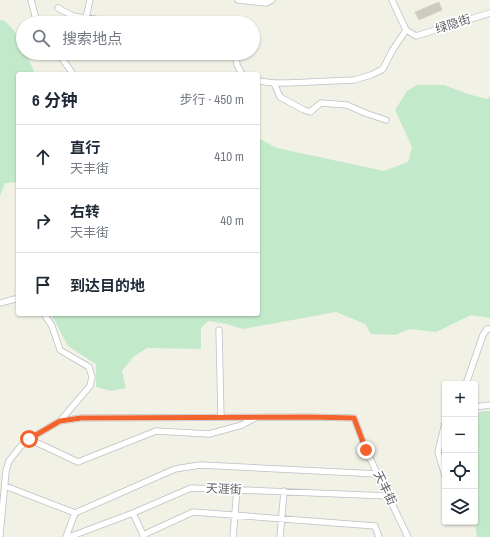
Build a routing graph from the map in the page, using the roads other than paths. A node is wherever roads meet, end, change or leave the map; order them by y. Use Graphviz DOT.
graph roads {
  1 [pos="31,0"];
  2 [pos="90,0"];
  3 [pos="238,0"];
  4 [pos="272,0"];
  5 [pos="392,0"];
  6 [pos="58,8"];
  7 [pos="490,12"];
  8 [pos="35,16"];
  9 [pos="73,16"];
  10 [pos="86,16"];
  11 [pos="406,30"];
  12 [pos="63,60"];
  13 [pos="237,60"];
  14 [pos="72,72"];
  15 [pos="241,72"];
  16 [pos="260,81"];
  17 [pos="274,84"];
  18 [pos="386,120"];
  19 [pos="16,299"];
  20 [pos="0,302"];
  21 [pos="45,316"];
  22 [pos="490,329"];
  23 [pos="219,330"];
  24 [pos="467,381"];
  25 [pos="490,405"];
  26 [pos="478,407"];
  27 [pos="221,417"];
  28 [pos="257,417"];
  29 [pos="60,421"];
  30 [pos="442,435"];
  31 [pos="29,439"];
  32 [pos="442,466"];
  33 [pos="378,474"];
  34 [pos="5,486"];
  35 [pos="237,489"];
  36 [pos="284,492"];
  37 [pos="389,496"];
  38 [pos="75,513"];
  39 [pos="133,513"];
  40 [pos="234,515"];
  41 [pos="281,519"];
  42 [pos="0,535"];
  43 [pos="144,536"];
  44 [pos="6,537"];
  45 [pos="68,537"];
  46 [pos="233,537"];
  47 [pos="280,537"];
  48 [pos="379,537"];
  49 [pos="408,537"];
  1 -- 8 [label="street"];
  2 -- 10 [label="street"];
  3 -- 4 [label="street"];
  5 -- 11 [label="street"];
  6 -- 9 [label="street"];
  7 -- 11 [label="street, 绿隐街"];
  11 -- 17 [label="street"];
  12 -- 14 [label="street"];
  13 -- 15 [label="street"];
  16 -- 17 [label="street"];
  17 -- 18 [label="street"];
  19 -- 20 [label="street"];
  21 -- 29 [label="street"];
  22 -- 24 [label="street"];
  23 -- 27 [label="street"];
  25 -- 26 [label="street"];
  27 -- 28 [label="street, 天丰街"];
  27 -- 29 [label="street, 天丰街"];
  28 -- 31 [label="street"];
  28 -- 33 [label="street, 天丰街"];
  29 -- 31 [label="street, 天丰街"];
  30 -- 32 [label="street"];
  31 -- 34 [label="street, 天丰街"];
  33 -- 37 [label="street, 天丰街"];
  33 -- 38 [label="street"];
  34 -- 38 [label="street"];
  34 -- 42 [label="street, 天丰街"];
  35 -- 36 [label="street, 天涯街"];
  35 -- 39 [label="street, 天涯街"];
  35 -- 40 [label="street"];
  36 -- 37 [label="street, 天涯街"];
  36 -- 41 [label="street"];
  37 -- 49 [label="street, 天丰街"];
  38 -- 45 [label="street"];
  39 -- 43 [label="street"];
  39 -- 45 [label="street, 天涯街"];
  40 -- 41 [label="street"];
  40 -- 43 [label="street"];
  40 -- 46 [label="street"];
  41 -- 47 [label="street"];
  41 -- 48 [label="street"];
  42 -- 44 [label="street"];
}
